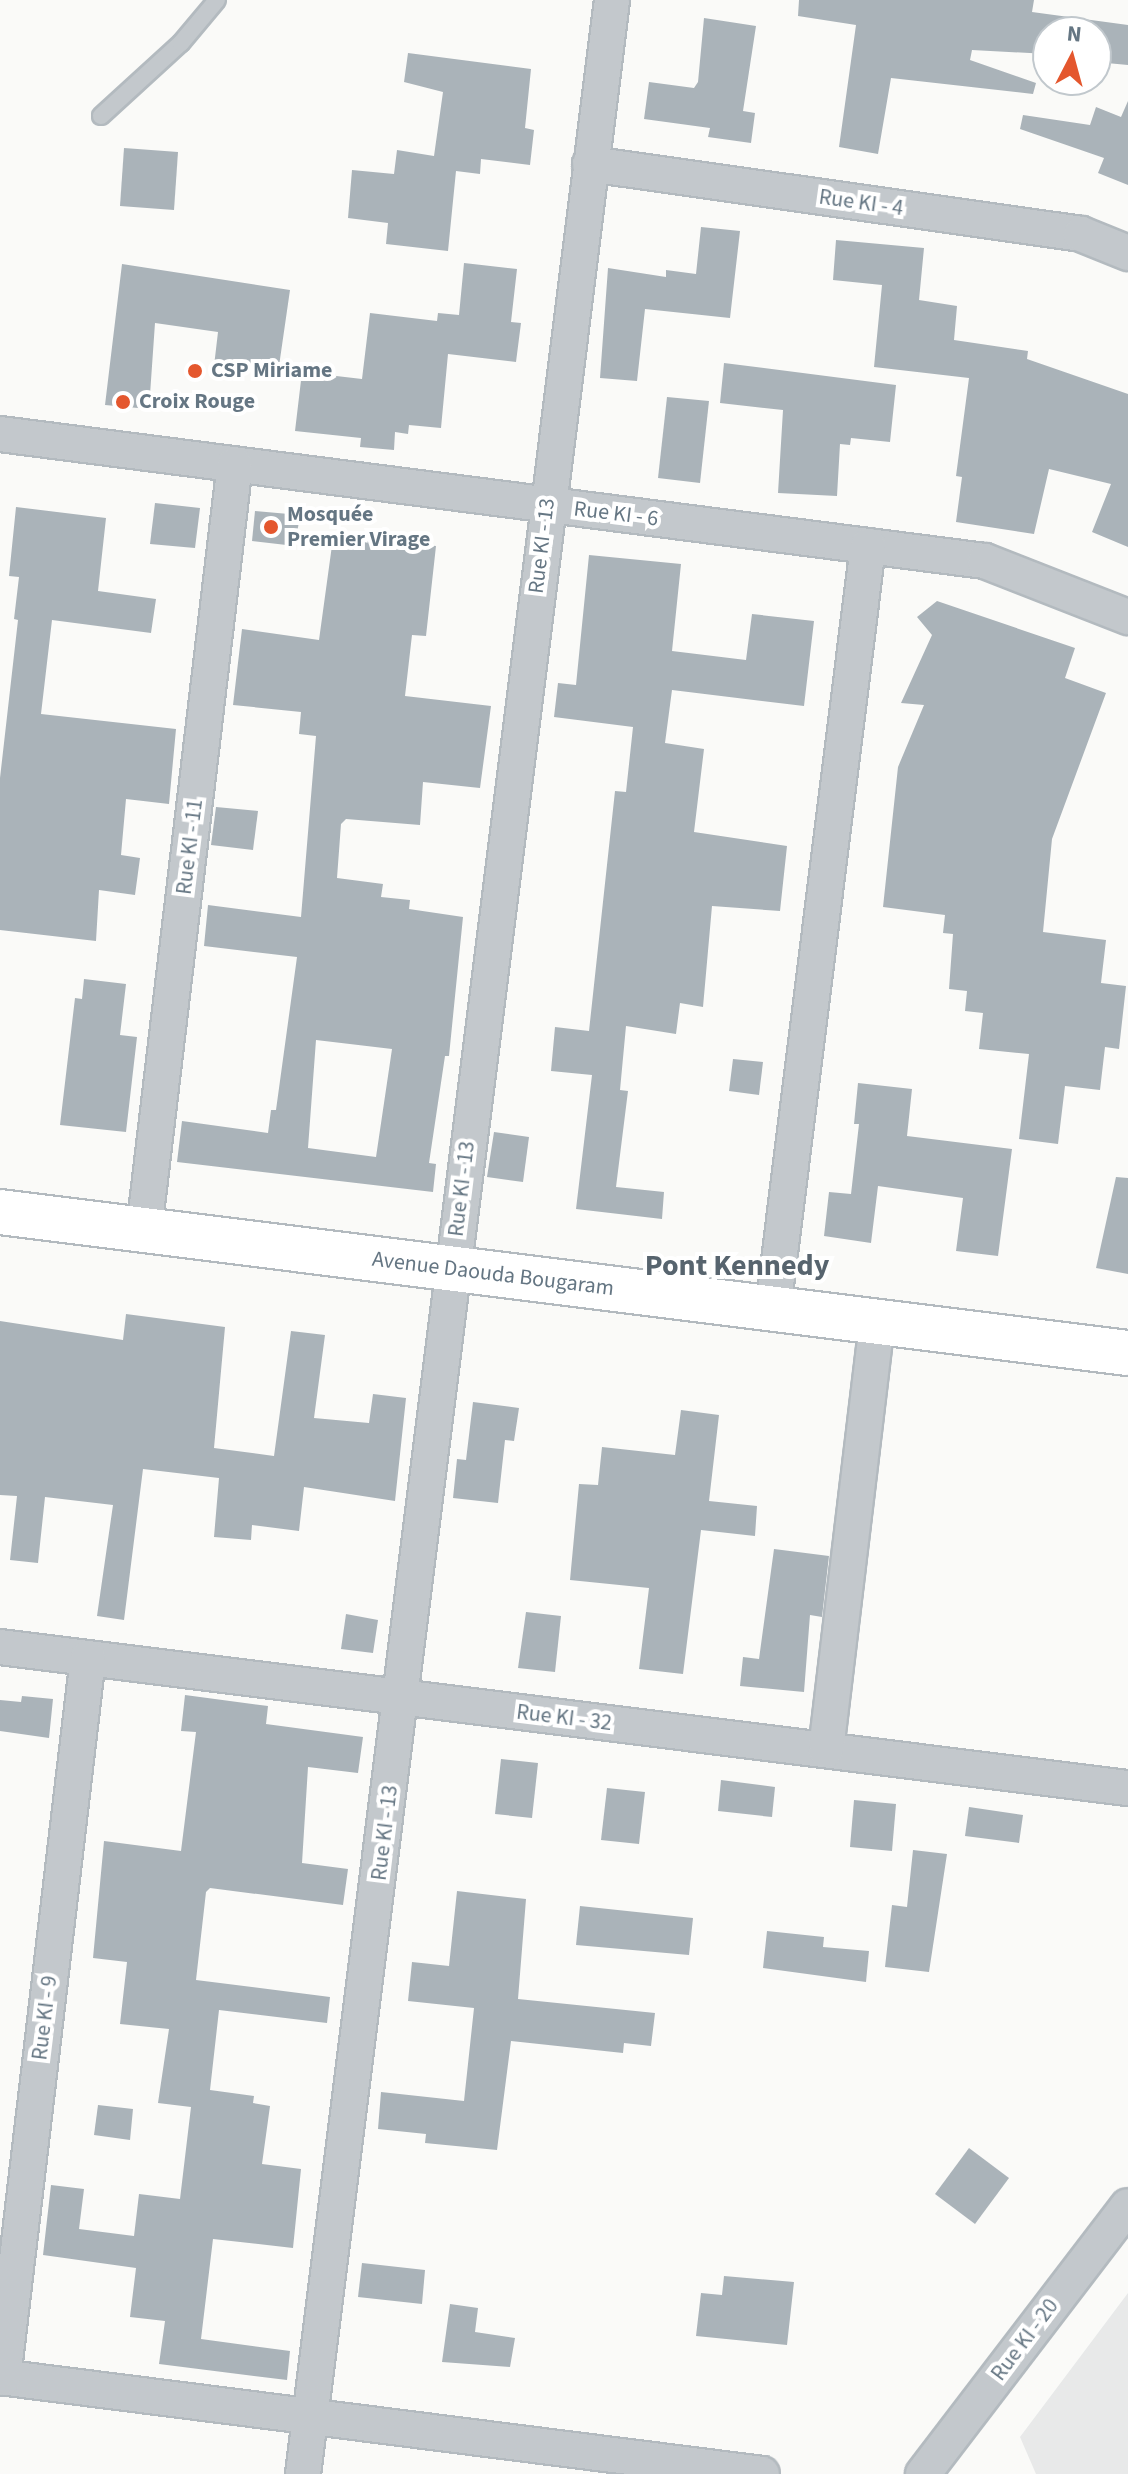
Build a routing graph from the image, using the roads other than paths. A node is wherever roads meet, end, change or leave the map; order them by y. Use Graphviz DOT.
graph roads {
  1 [pos="217,0"];
  2 [pos="612,0"];
  3 [pos="101,116"];
  4 [pos="590,164"];
  5 [pos="1128,253"];
  6 [pos="0,434"];
  7 [pos="235,464"];
  8 [pos="547,505"];
  9 [pos="868,546"];
  10 [pos="1128,617"];
  11 [pos="0,1212"];
  12 [pos="144,1230"];
  13 [pos="453,1269"];
  14 [pos="773,1309"];
  15 [pos="877,1321"];
  16 [pos="1128,1353"];
  17 [pos="0,1647"];
  18 [pos="88,1658"];
  19 [pos="402,1697"];
  20 [pos="826,1750"];
  21 [pos="1128,1788"];
  22 [pos="1128,2206"];
  23 [pos="1,2378"];
  24 [pos="310,2418"];
  25 [pos="303,2474"];
  26 [pos="762,2474"];
  27 [pos="923,2474"];
  1 -- 3 [label="lane"];
  2 -- 4 [label="street, Rue KI - 13"];
  4 -- 5 [label="street, Rue KI - 4"];
  4 -- 8 [label="street, Rue KI - 13"];
  6 -- 7 [label="street, Rue KI - 6"];
  7 -- 8 [label="street, Rue KI - 6"];
  7 -- 12 [label="street, Rue KI - 11"];
  8 -- 9 [label="street, Rue KI - 6"];
  8 -- 13 [label="street, Rue KI - 13"];
  9 -- 10 [label="street, Rue KI - 6"];
  9 -- 14 [label="street"];
  11 -- 12 [label="street, Avenue Daouda Bougaram"];
  12 -- 13 [label="street, Avenue Daouda Bougaram"];
  13 -- 14 [label="street, Avenue Daouda Bougaram"];
  13 -- 19 [label="street, Rue KI - 13"];
  14 -- 15 [label="street, Avenue Daouda Bougaram"];
  15 -- 16 [label="street, Avenue Daouda Bougaram"];
  15 -- 20 [label="street"];
  17 -- 18 [label="street, Rue KI - 32"];
  18 -- 19 [label="street, Rue KI - 32"];
  18 -- 23 [label="street, Rue KI - 9"];
  19 -- 20 [label="street, Rue KI - 32"];
  19 -- 24 [label="street, Rue KI - 13"];
  20 -- 21 [label="street, Rue KI - 32"];
  22 -- 27 [label="street, Rue KI - 20"];
  23 -- 24 [label="street"];
  24 -- 25 [label="street, Rue KI - 13"];
  24 -- 26 [label="street"];
}
